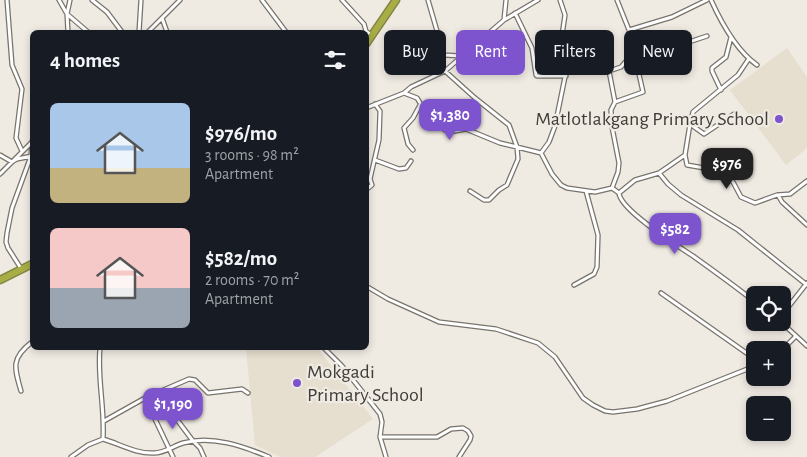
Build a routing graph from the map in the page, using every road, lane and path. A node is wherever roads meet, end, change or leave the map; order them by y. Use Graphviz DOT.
graph roads {
  1 [pos="7,0"];
  2 [pos="58,0"];
  3 [pos="70,0"];
  4 [pos="92,0"];
  5 [pos="141,0"];
  6 [pos="180,0"];
  7 [pos="262,0"];
  8 [pos="342,0"];
  9 [pos="396,0"];
  10 [pos="428,0"];
  11 [pos="506,0"];
  12 [pos="538,0"];
  13 [pos="560,0"];
  14 [pos="617,0"];
  15 [pos="709,0"];
  16 [pos="514,13"];
  17 [pos="67,14"];
  18 [pos="162,18"];
  19 [pos="504,20"];
  20 [pos="68,30"];
  21 [pos="86,30"];
  22 [pos="120,30"];
  23 [pos="138,30"];
  24 [pos="150,30"];
  25 [pos="167,30"];
  26 [pos="284,30"];
  27 [pos="366,30"];
  28 [pos="493,30"];
  29 [pos="628,30"];
  30 [pos="369,34"];
  31 [pos="372,36"];
  32 [pos="707,36"];
  33 [pos="732,36"];
  34 [pos="369,40"];
  35 [pos="692,41"];
  36 [pos="456,56"];
  37 [pos="748,60"];
  38 [pos="456,61"];
  39 [pos="624,64"];
  40 [pos="756,65"];
  41 [pos="446,70"];
  42 [pos="446,72"];
  43 [pos="437,75"];
  44 [pos="640,75"];
  45 [pos="566,76"];
  46 [pos="721,90"];
  47 [pos="404,93"];
  48 [pos="615,102"];
  49 [pos="375,104"];
  50 [pos="421,104"];
  51 [pos="369,107"];
  52 [pos="734,114"];
  53 [pos="690,124"];
  54 [pos="30,143"];
  55 [pos="517,147"];
  56 [pos="413,150"];
  57 [pos="22,151"];
  58 [pos="541,153"];
  59 [pos="0,155"];
  60 [pos="685,155"];
  61 [pos="30,156"];
  62 [pos="17,159"];
  63 [pos="374,160"];
  64 [pos="30,161"];
  65 [pos="411,161"];
  66 [pos="12,162"];
  67 [pos="28,166"];
  68 [pos="659,173"];
  69 [pos="0,174"];
  70 [pos="807,181"];
  71 [pos="369,188"];
  72 [pos="612,188"];
  73 [pos="470,191"];
  74 [pos="586,191"];
  75 [pos="618,193"];
  76 [pos="777,195"];
  77 [pos="807,225"];
  78 [pos="30,262"];
  79 [pos="30,265"];
  80 [pos="22,270"];
  81 [pos="0,280"];
  82 [pos="807,284"];
  83 [pos="574,285"];
  84 [pos="369,288"];
  85 [pos="661,293"];
  86 [pos="746,296"];
  87 [pos="791,304"];
  88 [pos="791,331"];
  89 [pos="796,336"];
  90 [pos="791,341"];
  91 [pos="30,343"];
  92 [pos="807,346"];
  93 [pos="100,350"];
  94 [pos="326,350"];
  95 [pos="746,353"];
  96 [pos="746,370"];
  97 [pos="21,391"];
  98 [pos="248,392"];
  99 [pos="158,393"];
  100 [pos="145,398"];
  101 [pos="104,422"];
  102 [pos="380,437"];
  103 [pos="103,439"];
  104 [pos="193,441"];
  105 [pos="168,450"];
  106 [pos="77,455"];
  107 [pos="71,457"];
  108 [pos="173,457"];
  109 [pos="204,457"];
  110 [pos="269,457"];
  111 [pos="386,457"];
  112 [pos="458,457"];
  1 -- 57 [label="street"];
  2 -- 17 [label="street"];
  3 -- 17 [label="street"];
  4 -- 22 [label="street"];
  5 -- 23 [label="street"];
  6 -- 18 [label="street"];
  7 -- 26 [label="street"];
  8 -- 27 [label="street"];
  9 -- 31 [label="highway"];
  10 -- 36 [label="street"];
  11 -- 19 [label="street"];
  12 -- 16 [label="street"];
  13 -- 45 [label="street"];
  14 -- 29 [label="street"];
  15 -- 29 [label="street"];
  15 -- 33 [label="street"];
  16 -- 19 [label="street"];
  16 -- 45 [label="street"];
  17 -- 20 [label="street"];
  17 -- 21 [label="street"];
  18 -- 24 [label="street"];
  18 -- 25 [label="street"];
  19 -- 28 [label="street"];
  30 -- 31 [label="street"];
  31 -- 34 [label="highway"];
  32 -- 35 [label="street"];
  33 -- 37 [label="street"];
  33 -- 46 [label="street"];
  37 -- 40 [label="street"];
  37 -- 46 [label="street"];
  38 -- 41 [label="street"];
  39 -- 48 [label="street"];
  42 -- 55 [label="street"];
  43 -- 47 [label="street"];
  44 -- 48 [label="street"];
  45 -- 58 [label="street"];
  46 -- 53 [label="street"];
  47 -- 49 [label="street"];
  47 -- 50 [label="street"];
  48 -- 72 [label="street"];
  49 -- 51 [label="street"];
  49 -- 63 [label="street"];
  50 -- 55 [label="street"];
  50 -- 56 [label="street"];
  52 -- 53 [label="street"];
  53 -- 60 [label="street"];
  54 -- 57 [label="street"];
  55 -- 58 [label="street"];
  55 -- 73 [label="street"];
  57 -- 66 [label="street"];
  58 -- 74 [label="street"];
  59 -- 66 [label="street"];
  60 -- 68 [label="street"];
  60 -- 76 [label="street"];
  61 -- 62 [label="street"];
  62 -- 66 [label="street"];
  62 -- 67 [label="street"];
  63 -- 65 [label="street"];
  63 -- 71 [label="street"];
  64 -- 67 [label="street"];
  66 -- 69 [label="street"];
  67 -- 80 [label="street"];
  68 -- 75 [label="street"];
  68 -- 82 [label="street"];
  70 -- 76 [label="street"];
  72 -- 74 [label="street"];
  72 -- 75 [label="street"];
  74 -- 83 [label="street"];
  75 -- 86 [label="street"];
  76 -- 77 [label="street"];
  78 -- 80 [label="street"];
  79 -- 80 [label="highway"];
  80 -- 81 [label="highway"];
  82 -- 87 [label="street"];
  84 -- 96 [label="street"];
  85 -- 95 [label="street"];
  88 -- 89 [label="street"];
  89 -- 90 [label="street"];
  89 -- 92 [label="street"];
  91 -- 97 [label="street"];
  93 -- 101 [label="street"];
  94 -- 102 [label="street"];
  98 -- 99 [label="street"];
  99 -- 100 [label="street"];
  99 -- 104 [label="street"];
  100 -- 101 [label="street"];
  100 -- 105 [label="street"];
  101 -- 103 [label="street"];
  102 -- 111 [label="street"];
  102 -- 112 [label="street"];
  103 -- 105 [label="street"];
  103 -- 106 [label="street"];
  104 -- 105 [label="street"];
  104 -- 109 [label="street"];
  104 -- 110 [label="street"];
  105 -- 108 [label="street"];
  106 -- 107 [label="street"];
}
